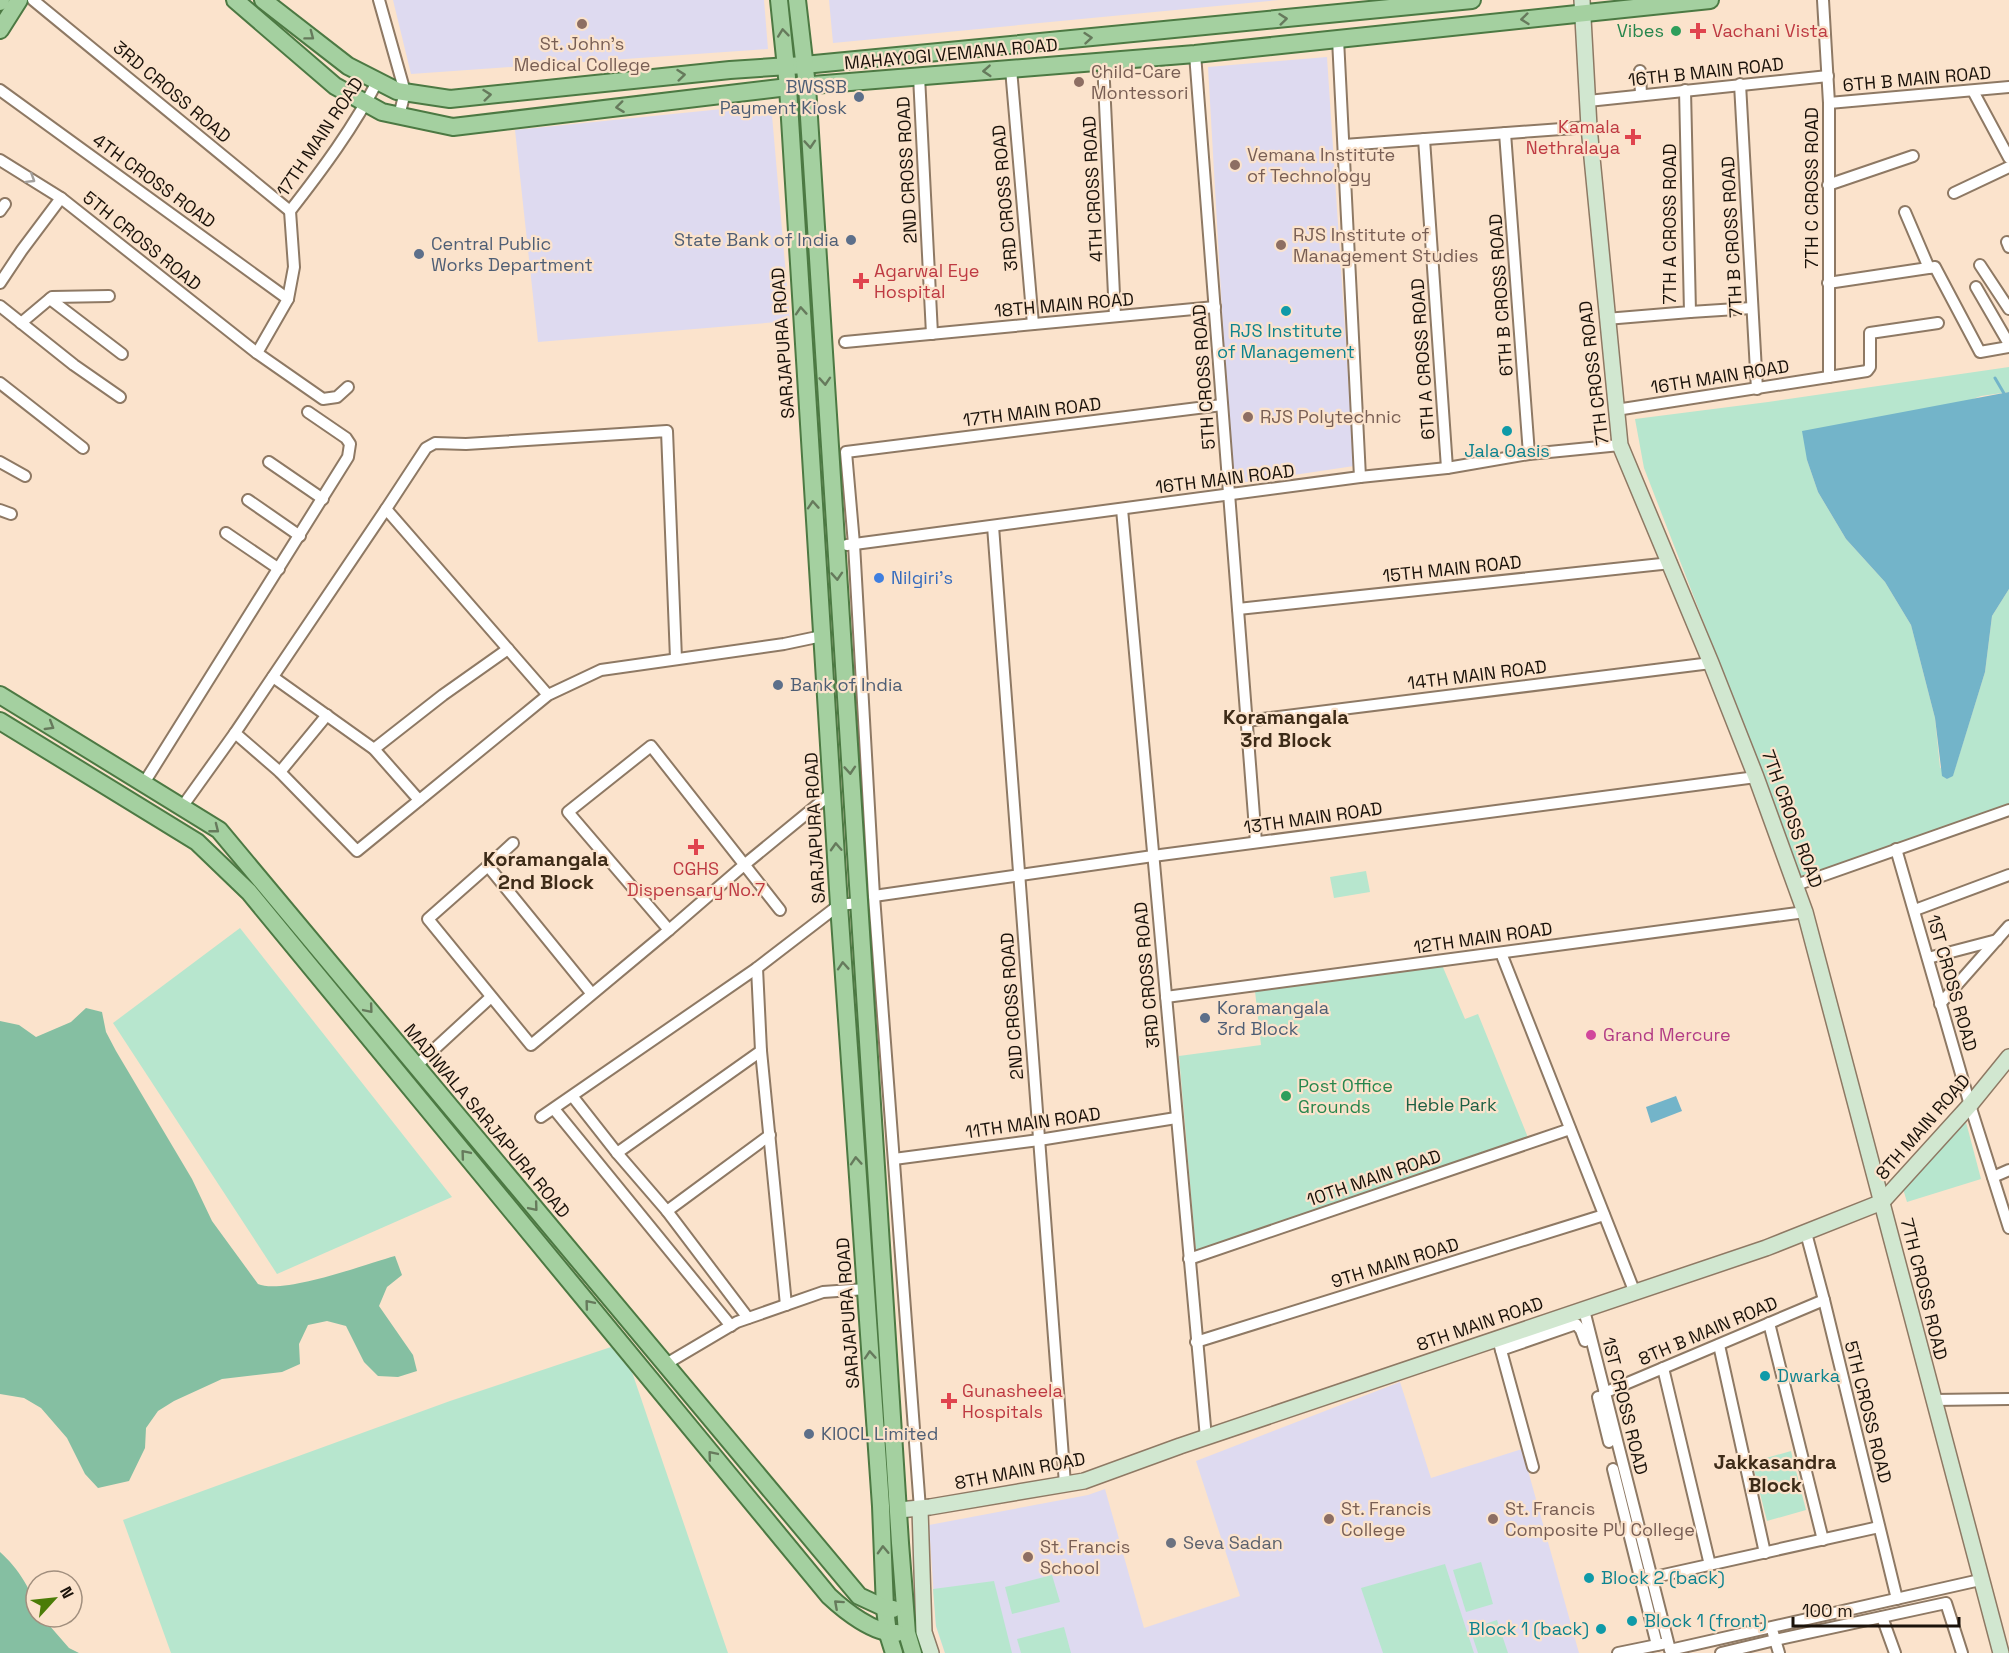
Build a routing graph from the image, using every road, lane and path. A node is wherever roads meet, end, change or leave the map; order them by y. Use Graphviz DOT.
graph roads {
  1 [pos="19,0"];
  2 [pos="33,0"];
  3 [pos="235,0"];
  4 [pos="263,0"];
  5 [pos="379,0"];
  6 [pos="779,0"];
  7 [pos="797,0"];
  8 [pos="1472,0"];
  9 [pos="1710,0"];
  10 [pos="1823,0"];
  11 [pos="1582,7"];
  12 [pos="0,30"];
  13 [pos="1338,39"];
  14 [pos="1196,54"];
  15 [pos="1103,61"];
  16 [pos="804,65"];
  17 [pos="785,66"];
  18 [pos="1011,69"];
  19 [pos="1640,71"];
  20 [pos="919,76"];
  21 [pos="1828,76"];
  22 [pos="378,81"];
  23 [pos="1740,84"];
  24 [pos="807,86"];
  25 [pos="788,87"];
  26 [pos="2009,87"];
  27 [pos="0,90"];
  28 [pos="1685,90"];
  29 [pos="1973,91"];
  30 [pos="405,92"];
  31 [pos="1641,95"];
  32 [pos="1588,101"];
  33 [pos="366,103"];
  34 [pos="1829,103"];
  35 [pos="399,116"];
  36 [pos="1589,127"];
  37 [pos="1505,133"];
  38 [pos="1424,139"];
  39 [pos="1344,146"];
  40 [pos="1913,156"];
  41 [pos="2009,158"];
  42 [pos="0,160"];
  43 [pos="2009,167"];
  44 [pos="1828,185"];
  45 [pos="1954,193"];
  46 [pos="61,198"];
  47 [pos="290,211"];
  48 [pos="1905,212"];
  49 [pos="1980,265"];
  50 [pos="1929,268"];
  51 [pos="0,283"];
  52 [pos="1827,283"];
  53 [pos="1976,287"];
  54 [pos="109,296"];
  55 [pos="50,299"];
  56 [pos="288,299"];
  57 [pos="0,306"];
  58 [pos="1215,307"];
  59 [pos="1752,308"];
  60 [pos="2009,309"];
  61 [pos="1690,312"];
  62 [pos="1115,316"];
  63 [pos="1606,319"];
  64 [pos="21,323"];
  65 [pos="1938,323"];
  66 [pos="1033,324"];
  67 [pos="932,334"];
  68 [pos="823,344"];
  69 [pos="2009,345"];
  70 [pos="257,353"];
  71 [pos="122,354"];
  72 [pos="1829,377"];
  73 [pos="0,383"];
  74 [pos="348,387"];
  75 [pos="1757,389"];
  76 [pos="120,397"];
  77 [pos="1222,405"];
  78 [pos="1616,410"];
  79 [pos="308,412"];
  80 [pos="1620,445"];
  81 [pos="82,448"];
  82 [pos="1529,454"];
  83 [pos="0,462"];
  84 [pos="269,462"];
  85 [pos="1447,468"];
  86 [pos="26,476"];
  87 [pos="1360,477"];
  88 [pos="1229,495"];
  89 [pos="323,499"];
  90 [pos="248,500"];
  91 [pos="386,509"];
  92 [pos="1122,509"];
  93 [pos="0,510"];
  94 [pos="11,514"];
  95 [pos="993,526"];
  96 [pos="226,533"];
  97 [pos="300,536"];
  98 [pos="854,544"];
  99 [pos="835,548"];
  100 [pos="1671,562"];
  101 [pos="279,569"];
  102 [pos="1238,609"];
  103 [pos="822,636"];
  104 [pos="508,649"];
  105 [pos="676,659"];
  106 [pos="1712,663"];
  107 [pos="273,677"];
  108 [pos="0,695"];
  109 [pos="548,695"];
  110 [pos="327,715"];
  111 [pos="0,721"];
  112 [pos="1246,721"];
  113 [pos="236,733"];
  114 [pos="374,749"];
  115 [pos="280,772"];
  116 [pos="1756,777"];
  117 [pos="144,783"];
  118 [pos="833,792"];
  119 [pos="419,800"];
  120 [pos="182,807"];
  121 [pos="2009,810"];
  122 [pos="1256,842"];
  123 [pos="513,843"];
  124 [pos="1896,849"];
  125 [pos="1153,856"];
  126 [pos="744,865"];
  127 [pos="488,866"];
  128 [pos="1019,875"];
  129 [pos="2009,875"];
  130 [pos="1796,885"];
  131 [pos="874,896"];
  132 [pos="858,903"];
  133 [pos="839,905"];
  134 [pos="780,910"];
  135 [pos="1915,910"];
  136 [pos="1805,912"];
  137 [pos="2009,926"];
  138 [pos="669,930"];
  139 [pos="1997,940"];
  140 [pos="1501,953"];
  141 [pos="1928,958"];
  142 [pos="757,968"];
  143 [pos="342,977"];
  144 [pos="330,991"];
  145 [pos="592,994"];
  146 [pos="491,997"];
  147 [pos="1166,997"];
  148 [pos="1940,1004"];
  149 [pos="761,1051"];
  150 [pos="2009,1057"];
  151 [pos="416,1066"];
  152 [pos="573,1097"];
  153 [pos="1970,1105"];
  154 [pos="554,1108"];
  155 [pos="541,1117"];
  156 [pos="1176,1118"];
  157 [pos="1570,1129"];
  158 [pos="770,1135"];
  159 [pos="1039,1140"];
  160 [pos="617,1153"];
  161 [pos="894,1159"];
  162 [pos="2009,1170"];
  163 [pos="1993,1177"];
  164 [pos="1882,1202"];
  165 [pos="667,1211"];
  166 [pos="1604,1215"];
  167 [pos="2009,1228"];
  168 [pos="1806,1233"];
  169 [pos="1189,1259"];
  170 [pos="883,1263"];
  171 [pos="863,1264"];
  172 [pos="866,1289"];
  173 [pos="1635,1293"];
  174 [pos="1824,1299"];
  175 [pos="786,1305"];
  176 [pos="1584,1310"];
  177 [pos="748,1318"];
  178 [pos="1769,1323"];
  179 [pos="731,1326"];
  180 [pos="1196,1342"];
  181 [pos="1500,1344"];
  182 [pos="1719,1345"];
  183 [pos="666,1364"];
  184 [pos="1663,1368"];
  185 [pos="1604,1393"];
  186 [pos="2009,1399"];
  187 [pos="1933,1400"];
  188 [pos="1607,1418"];
  189 [pos="1206,1438"];
  190 [pos="1609,1442"];
  191 [pos="1533,1467"];
  192 [pos="1613,1469"];
  193 [pos="1065,1484"];
  194 [pos="920,1509"];
  195 [pos="899,1510"];
  196 [pos="1879,1527"];
  197 [pos="1636,1540"];
  198 [pos="1823,1540"];
  199 [pos="1765,1553"];
  200 [pos="1710,1565"];
  201 [pos="1650,1578"];
  202 [pos="1980,1580"];
  203 [pos="1897,1599"];
  204 [pos="885,1608"];
  205 [pos="906,1611"];
  206 [pos="1882,1617"];
  207 [pos="1772,1627"];
  208 [pos="908,1633"];
  209 [pos="888,1634"];
  210 [pos="1775,1640"];
  211 [pos="1665,1646"];
  212 [pos="894,1653"];
  213 [pos="913,1653"];
  214 [pos="930,1653"];
  215 [pos="1618,1653"];
  216 [pos="1721,1653"];
  217 [pos="1779,1653"];
  218 [pos="1895,1653"];
  219 [pos="1962,1653"];
  220 [pos="2001,1653"];
  1 -- 12 [label="main road"];
  2 -- 47 [label="street, 3RD CROSS ROAD"];
  3 -- 33 [label="main road, MAHAYOGI VEMANA ROAD"];
  4 -- 22 [label="main road, MAHAYOGI VEMANA ROAD, one-way"];
  5 -- 30 [label="street"];
  17 -- 6 [label="main road, SARJAPURA ROAD, one-way"];
  7 -- 16 [label="main road, SARJAPURA ROAD"];
  16 -- 8 [label="main road, MAHAYOGI VEMANA ROAD, one-way"];
  9 -- 11 [label="main road, MAHAYOGI VEMANA ROAD"];
  10 -- 21 [label="street, 7TH C CROSS ROAD"];
  11 -- 13 [label="main road, MAHAYOGI VEMANA ROAD, one-way"];
  11 -- 32 [label="street, 7TH CROSS ROAD"];
  13 -- 14 [label="main road, MAHAYOGI VEMANA ROAD"];
  13 -- 39 [label="street"];
  14 -- 15 [label="main road, MAHAYOGI VEMANA ROAD"];
  14 -- 58 [label="street, 5TH CROSS ROAD"];
  15 -- 18 [label="main road, MAHAYOGI VEMANA ROAD"];
  15 -- 62 [label="street, 4TH CROSS ROAD"];
  16 -- 17 [label="main road, MAHAYOGI VEMANA ROAD"];
  16 -- 24 [label="main road, SARJAPURA ROAD"];
  17 -- 25 [label="main road, SARJAPURA ROAD"];
  30 -- 17 [label="main road, MAHAYOGI VEMANA ROAD, one-way"];
  18 -- 20 [label="main road, MAHAYOGI VEMANA ROAD, one-way"];
  18 -- 66 [label="street, 3RD CROSS ROAD"];
  19 -- 31 [label="street"];
  20 -- 24 [label="main road, MAHAYOGI VEMANA ROAD"];
  20 -- 67 [label="street, 2ND CROSS ROAD"];
  21 -- 23 [label="street, 16TH B MAIN ROAD"];
  21 -- 34 [label="street, 7TH C CROSS ROAD"];
  22 -- 30 [label="main road, MAHAYOGI VEMANA ROAD"];
  22 -- 33 [label="street, 17TH MAIN ROAD"];
  23 -- 28 [label="street, 16TH B MAIN ROAD"];
  23 -- 59 [label="street, 7TH B CROSS ROAD"];
  24 -- 25 [label="main road, MAHAYOGI VEMANA ROAD"];
  24 -- 68 [label="main road, SARJAPURA ROAD, one-way"];
  25 -- 35 [label="main road, MAHAYOGI VEMANA ROAD, one-way"];
  103 -- 25 [label="main road, SARJAPURA ROAD, one-way"];
  26 -- 29 [label="street, 6TH B MAIN ROAD"];
  27 -- 56 [label="street, 4TH CROSS ROAD"];
  28 -- 31 [label="street, 16TH B MAIN ROAD"];
  28 -- 61 [label="street, 7TH A CROSS ROAD"];
  29 -- 34 [label="street, 6TH B MAIN ROAD"];
  29 -- 41 [label="street"];
  30 -- 35 [label="street"];
  31 -- 32 [label="street, 16TH B MAIN ROAD"];
  32 -- 36 [label="street, 7TH CROSS ROAD"];
  33 -- 35 [label="main road, MAHAYOGI VEMANA ROAD"];
  33 -- 47 [label="street, 17TH MAIN ROAD"];
  34 -- 44 [label="street, 7TH C CROSS ROAD"];
  36 -- 37 [label="street"];
  36 -- 63 [label="street, 7TH CROSS ROAD"];
  37 -- 38 [label="street"];
  37 -- 82 [label="street, 6TH B CROSS ROAD"];
  38 -- 39 [label="street"];
  38 -- 85 [label="street, 6TH A CROSS ROAD"];
  39 -- 87 [label="street"];
  40 -- 44 [label="street"];
  42 -- 46 [label="street, one-way"];
  43 -- 45 [label="street"];
  44 -- 52 [label="street, 7TH C CROSS ROAD"];
  46 -- 51 [label="street, 5TH CROSS ROAD"];
  46 -- 70 [label="street, 5TH CROSS ROAD"];
  47 -- 56 [label="street"];
  48 -- 50 [label="street"];
  49 -- 60 [label="street"];
  50 -- 52 [label="street"];
  50 -- 69 [label="street"];
  52 -- 72 [label="street, 7TH C CROSS ROAD"];
  53 -- 69 [label="street"];
  54 -- 55 [label="street"];
  55 -- 64 [label="street"];
  55 -- 71 [label="street"];
  56 -- 70 [label="street"];
  57 -- 64 [label="street"];
  58 -- 62 [label="street, 18TH MAIN ROAD"];
  58 -- 77 [label="street, 5TH CROSS ROAD"];
  59 -- 61 [label="street"];
  59 -- 75 [label="street, 7TH B CROSS ROAD"];
  61 -- 63 [label="street, 7TH A CROSS ROAD"];
  62 -- 66 [label="street, 18TH MAIN ROAD"];
  63 -- 78 [label="street, 7TH CROSS ROAD"];
  64 -- 76 [label="street"];
  65 -- 72 [label="street, 16TH MAIN ROAD"];
  66 -- 67 [label="street, 18TH MAIN ROAD"];
  67 -- 68 [label="street, 18TH MAIN ROAD"];
  68 -- 99 [label="main road, SARJAPURA ROAD, one-way"];
  70 -- 74 [label="street, 5TH CROSS ROAD"];
  72 -- 75 [label="street, 16TH MAIN ROAD"];
  73 -- 81 [label="street"];
  75 -- 78 [label="street, 16TH MAIN ROAD"];
  77 -- 88 [label="street, 5TH CROSS ROAD"];
  77 -- 98 [label="street, 17TH MAIN ROAD"];
  78 -- 80 [label="street, 7TH CROSS ROAD"];
  79 -- 89 [label="street"];
  80 -- 82 [label="street, 16TH MAIN ROAD"];
  80 -- 100 [label="street, 7TH CROSS ROAD"];
  82 -- 85 [label="street, 16TH MAIN ROAD"];
  83 -- 86 [label="street"];
  84 -- 89 [label="street"];
  85 -- 87 [label="street, 16TH MAIN ROAD"];
  87 -- 88 [label="street, 16TH MAIN ROAD"];
  88 -- 92 [label="street, 16TH MAIN ROAD"];
  88 -- 102 [label="street, 5TH CROSS ROAD"];
  89 -- 97 [label="street"];
  90 -- 97 [label="street"];
  91 -- 104 [label="street"];
  91 -- 105 [label="street"];
  91 -- 107 [label="street"];
  92 -- 95 [label="street, 16TH MAIN ROAD"];
  92 -- 125 [label="street, 3RD CROSS ROAD"];
  93 -- 94 [label="street"];
  95 -- 98 [label="street, 16TH MAIN ROAD"];
  95 -- 128 [label="street, 2ND CROSS ROAD"];
  96 -- 101 [label="street"];
  97 -- 101 [label="street"];
  98 -- 99 [label="street, 16TH MAIN ROAD"];
  98 -- 131 [label="street"];
  99 -- 132 [label="main road, SARJAPURA ROAD, one-way"];
  100 -- 102 [label="street, 15TH MAIN ROAD"];
  100 -- 106 [label="street, 7TH CROSS ROAD"];
  101 -- 117 [label="street"];
  102 -- 112 [label="street, 5TH CROSS ROAD"];
  103 -- 105 [label="street"];
  103 -- 118 [label="main road, SARJAPURA ROAD"];
  104 -- 109 [label="street"];
  104 -- 114 [label="street"];
  105 -- 109 [label="street"];
  106 -- 112 [label="street, 14TH MAIN ROAD"];
  106 -- 116 [label="street, 7TH CROSS ROAD"];
  107 -- 110 [label="street"];
  107 -- 113 [label="street"];
  108 -- 117 [label="main road, MADIWALA SARJAPURA ROAD, one-way"];
  109 -- 119 [label="street"];
  110 -- 114 [label="street"];
  110 -- 115 [label="street"];
  111 -- 144 [label="main road, MADIWALA SARJAPURA ROAD"];
  112 -- 122 [label="street, 5TH CROSS ROAD"];
  113 -- 115 [label="street"];
  113 -- 120 [label="street"];
  114 -- 119 [label="street"];
  115 -- 119 [label="street"];
  116 -- 122 [label="street, 13TH MAIN ROAD"];
  116 -- 130 [label="street, 7TH CROSS ROAD"];
  117 -- 120 [label="main road, MADIWALA SARJAPURA ROAD"];
  118 -- 126 [label="street"];
  133 -- 118 [label="main road, SARJAPURA ROAD, one-way"];
  120 -- 143 [label="main road, MADIWALA SARJAPURA ROAD, one-way"];
  121 -- 124 [label="street"];
  122 -- 125 [label="street, 13TH MAIN ROAD"];
  123 -- 127 [label="street"];
  124 -- 130 [label="street"];
  124 -- 135 [label="street, 1ST CROSS ROAD"];
  125 -- 128 [label="street, 13TH MAIN ROAD"];
  125 -- 147 [label="street, 3RD CROSS ROAD"];
  126 -- 134 [label="street"];
  126 -- 138 [label="street"];
  126 -- 138 [label="street"];
  127 -- 145 [label="street"];
  127 -- 146 [label="street"];
  128 -- 131 [label="street, 13TH MAIN ROAD"];
  128 -- 159 [label="street, 2ND CROSS ROAD"];
  129 -- 135 [label="street"];
  130 -- 136 [label="street, 7TH CROSS ROAD"];
  131 -- 161 [label="street"];
  132 -- 133 [label="street"];
  132 -- 170 [label="main road, SARJAPURA ROAD"];
  133 -- 142 [label="street"];
  171 -- 133 [label="main road, SARJAPURA ROAD, one-way"];
  135 -- 141 [label="street, 1ST CROSS ROAD"];
  136 -- 140 [label="street, 12TH MAIN ROAD"];
  136 -- 164 [label="street, 7TH CROSS ROAD"];
  137 -- 139 [label="street"];
  138 -- 145 [label="street"];
  139 -- 141 [label="street"];
  139 -- 148 [label="street"];
  140 -- 147 [label="street, 12TH MAIN ROAD"];
  140 -- 157 [label="street"];
  141 -- 148 [label="street, 1ST CROSS ROAD"];
  142 -- 149 [label="street"];
  142 -- 152 [label="street"];
  143 -- 144 [label="main road"];
  143 -- 151 [label="main road, MADIWALA SARJAPURA ROAD, one-way"];
  209 -- 144 [label="main road, MADIWALA SARJAPURA ROAD, one-way"];
  145 -- 146 [label="street"];
  146 -- 151 [label="street"];
  147 -- 156 [label="street, 3RD CROSS ROAD"];
  148 -- 153 [label="street, 1ST CROSS ROAD"];
  149 -- 158 [label="street"];
  149 -- 160 [label="street"];
  150 -- 153 [label="street, 8TH MAIN ROAD"];
  151 -- 183 [label="main road, MADIWALA SARJAPURA ROAD, one-way"];
  152 -- 154 [label="street"];
  152 -- 160 [label="street"];
  153 -- 163 [label="street, 1ST CROSS ROAD"];
  153 -- 164 [label="street, 8TH MAIN ROAD"];
  154 -- 155 [label="street"];
  154 -- 179 [label="street"];
  156 -- 159 [label="street, 11TH MAIN ROAD"];
  156 -- 169 [label="street, 3RD CROSS ROAD"];
  157 -- 166 [label="street"];
  157 -- 169 [label="street, 10TH MAIN ROAD"];
  158 -- 165 [label="street"];
  158 -- 175 [label="street"];
  159 -- 161 [label="street, 11TH MAIN ROAD"];
  159 -- 193 [label="street, 2ND CROSS ROAD"];
  160 -- 165 [label="street"];
  161 -- 194 [label="street"];
  162 -- 163 [label="street"];
  163 -- 167 [label="street, 1ST CROSS ROAD"];
  164 -- 168 [label="street, 8TH MAIN ROAD"];
  164 -- 187 [label="street, 7TH CROSS ROAD"];
  165 -- 177 [label="street"];
  166 -- 173 [label="street"];
  166 -- 180 [label="street, 9TH MAIN ROAD"];
  168 -- 173 [label="street, 8TH MAIN ROAD"];
  168 -- 174 [label="street, 5TH CROSS ROAD"];
  169 -- 180 [label="street, 3RD CROSS ROAD"];
  170 -- 171 [label="main road"];
  170 -- 195 [label="main road, SARJAPURA ROAD"];
  171 -- 172 [label="main road, SARJAPURA ROAD"];
  172 -- 175 [label="street"];
  204 -- 172 [label="main road, SARJAPURA ROAD, one-way"];
  173 -- 176 [label="street, 8TH MAIN ROAD"];
  174 -- 178 [label="street, 8TH B MAIN ROAD"];
  174 -- 196 [label="street, 5TH CROSS ROAD"];
  175 -- 177 [label="street"];
  176 -- 181 [label="street, 8TH MAIN ROAD"];
  176 -- 185 [label="street, 1ST CROSS ROAD"];
  177 -- 179 [label="street"];
  178 -- 182 [label="street, 8TH B MAIN ROAD"];
  178 -- 198 [label="street"];
  179 -- 183 [label="street"];
  180 -- 189 [label="street, 3RD CROSS ROAD"];
  181 -- 188 [label="street"];
  181 -- 189 [label="street, 8TH MAIN ROAD"];
  181 -- 191 [label="street"];
  182 -- 184 [label="street, 8TH B MAIN ROAD"];
  182 -- 199 [label="street"];
  183 -- 204 [label="main road, MADIWALA SARJAPURA ROAD"];
  184 -- 185 [label="street, 8TH B MAIN ROAD"];
  184 -- 200 [label="street"];
  185 -- 188 [label="street, 1ST CROSS ROAD"];
  186 -- 187 [label="street"];
  187 -- 202 [label="street, 7TH CROSS ROAD"];
  188 -- 190 [label="street"];
  188 -- 197 [label="street, 1ST CROSS ROAD"];
  189 -- 193 [label="street, 8TH MAIN ROAD"];
  192 -- 197 [label="street"];
  193 -- 194 [label="street, 8TH MAIN ROAD"];
  194 -- 195 [label="street, 8TH MAIN ROAD"];
  194 -- 214 [label="street"];
  195 -- 205 [label="main road, SARJAPURA ROAD"];
  196 -- 198 [label="street"];
  196 -- 203 [label="street, 5TH CROSS ROAD"];
  197 -- 201 [label="street, 1ST CROSS ROAD"];
  197 -- 211 [label="street"];
  198 -- 199 [label="street"];
  199 -- 200 [label="street"];
  200 -- 201 [label="street"];
  201 -- 211 [label="street, 1ST CROSS ROAD"];
  202 -- 203 [label="street"];
  202 -- 220 [label="street, 7TH CROSS ROAD"];
  203 -- 207 [label="street"];
  204 -- 205 [label="main road, MADIWALA SARJAPURA ROAD"];
  204 -- 209 [label="main road, SARJAPURA ROAD"];
  205 -- 208 [label="main road, SARJAPURA ROAD"];
  206 -- 210 [label="street"];
  206 -- 218 [label="street"];
  206 -- 219 [label="street"];
  207 -- 210 [label="street"];
  207 -- 211 [label="street"];
  208 -- 209 [label="main road"];
  208 -- 213 [label="main road, SARJAPURA ROAD"];
  209 -- 212 [label="main road, SARJAPURA ROAD"];
  210 -- 216 [label="street"];
  210 -- 217 [label="street"];
  211 -- 215 [label="street"];
}
